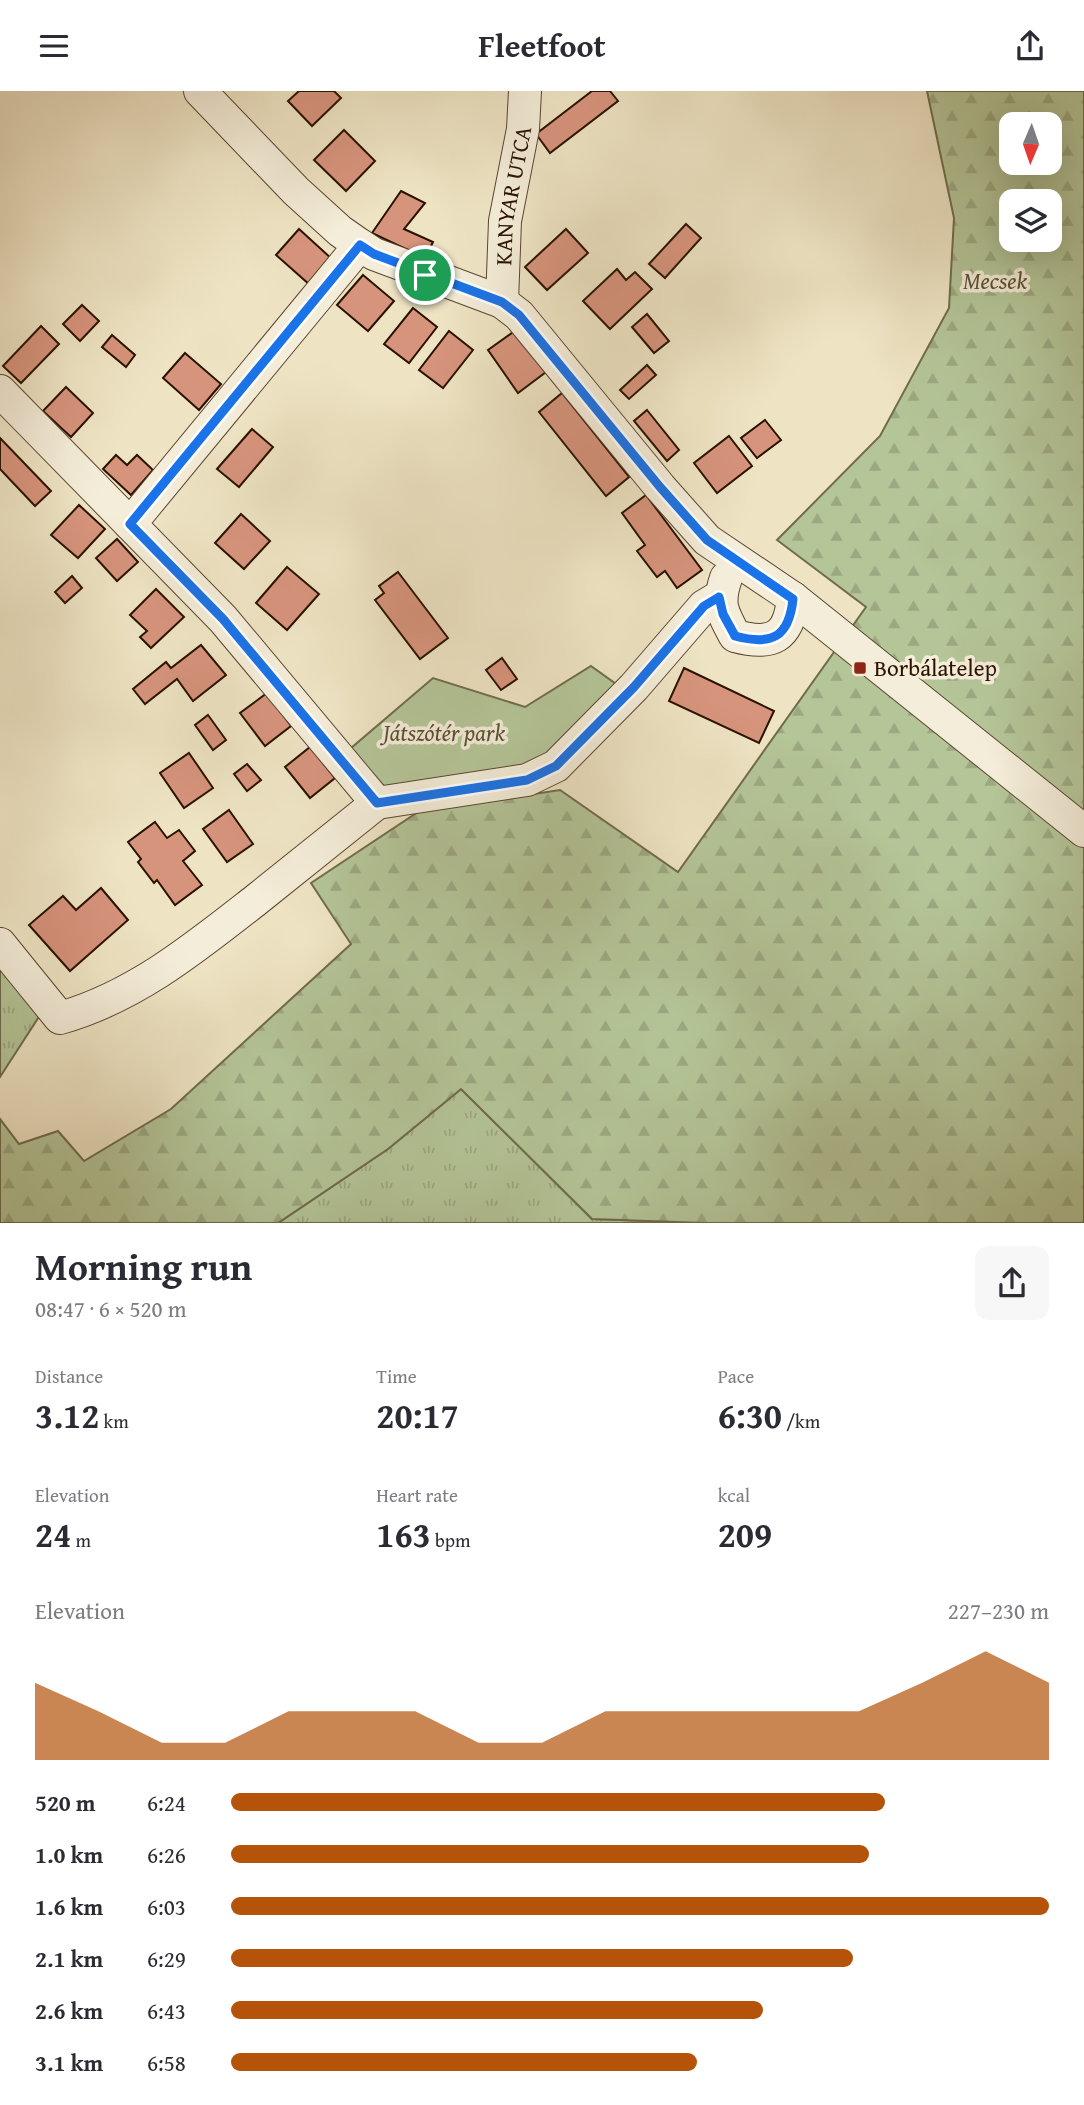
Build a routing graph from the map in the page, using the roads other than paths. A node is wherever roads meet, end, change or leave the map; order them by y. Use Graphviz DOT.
graph roads {
  1 [pos="200,91"];
  2 [pos="525,91"];
  3 [pos="360,245"];
  4 [pos="502,302"];
  5 [pos="0,391"];
  6 [pos="130,524"];
  7 [pos="735,560"];
  8 [pos="719,597"];
  9 [pos="793,599"];
  10 [pos="377,803"];
  11 [pos="1084,831"];
  12 [pos="0,944"];
  1 -- 3 [label="street"];
  2 -- 4 [label="street, KANYAR UTCA"];
  3 -- 4 [label="street"];
  3 -- 6 [label="street"];
  4 -- 7 [label="street"];
  5 -- 6 [label="street"];
  6 -- 10 [label="street"];
  7 -- 8 [label="street"];
  7 -- 9 [label="street"];
  8 -- 9 [label="street"];
  8 -- 10 [label="street"];
  9 -- 11 [label="street"];
  10 -- 12 [label="street"];
}
